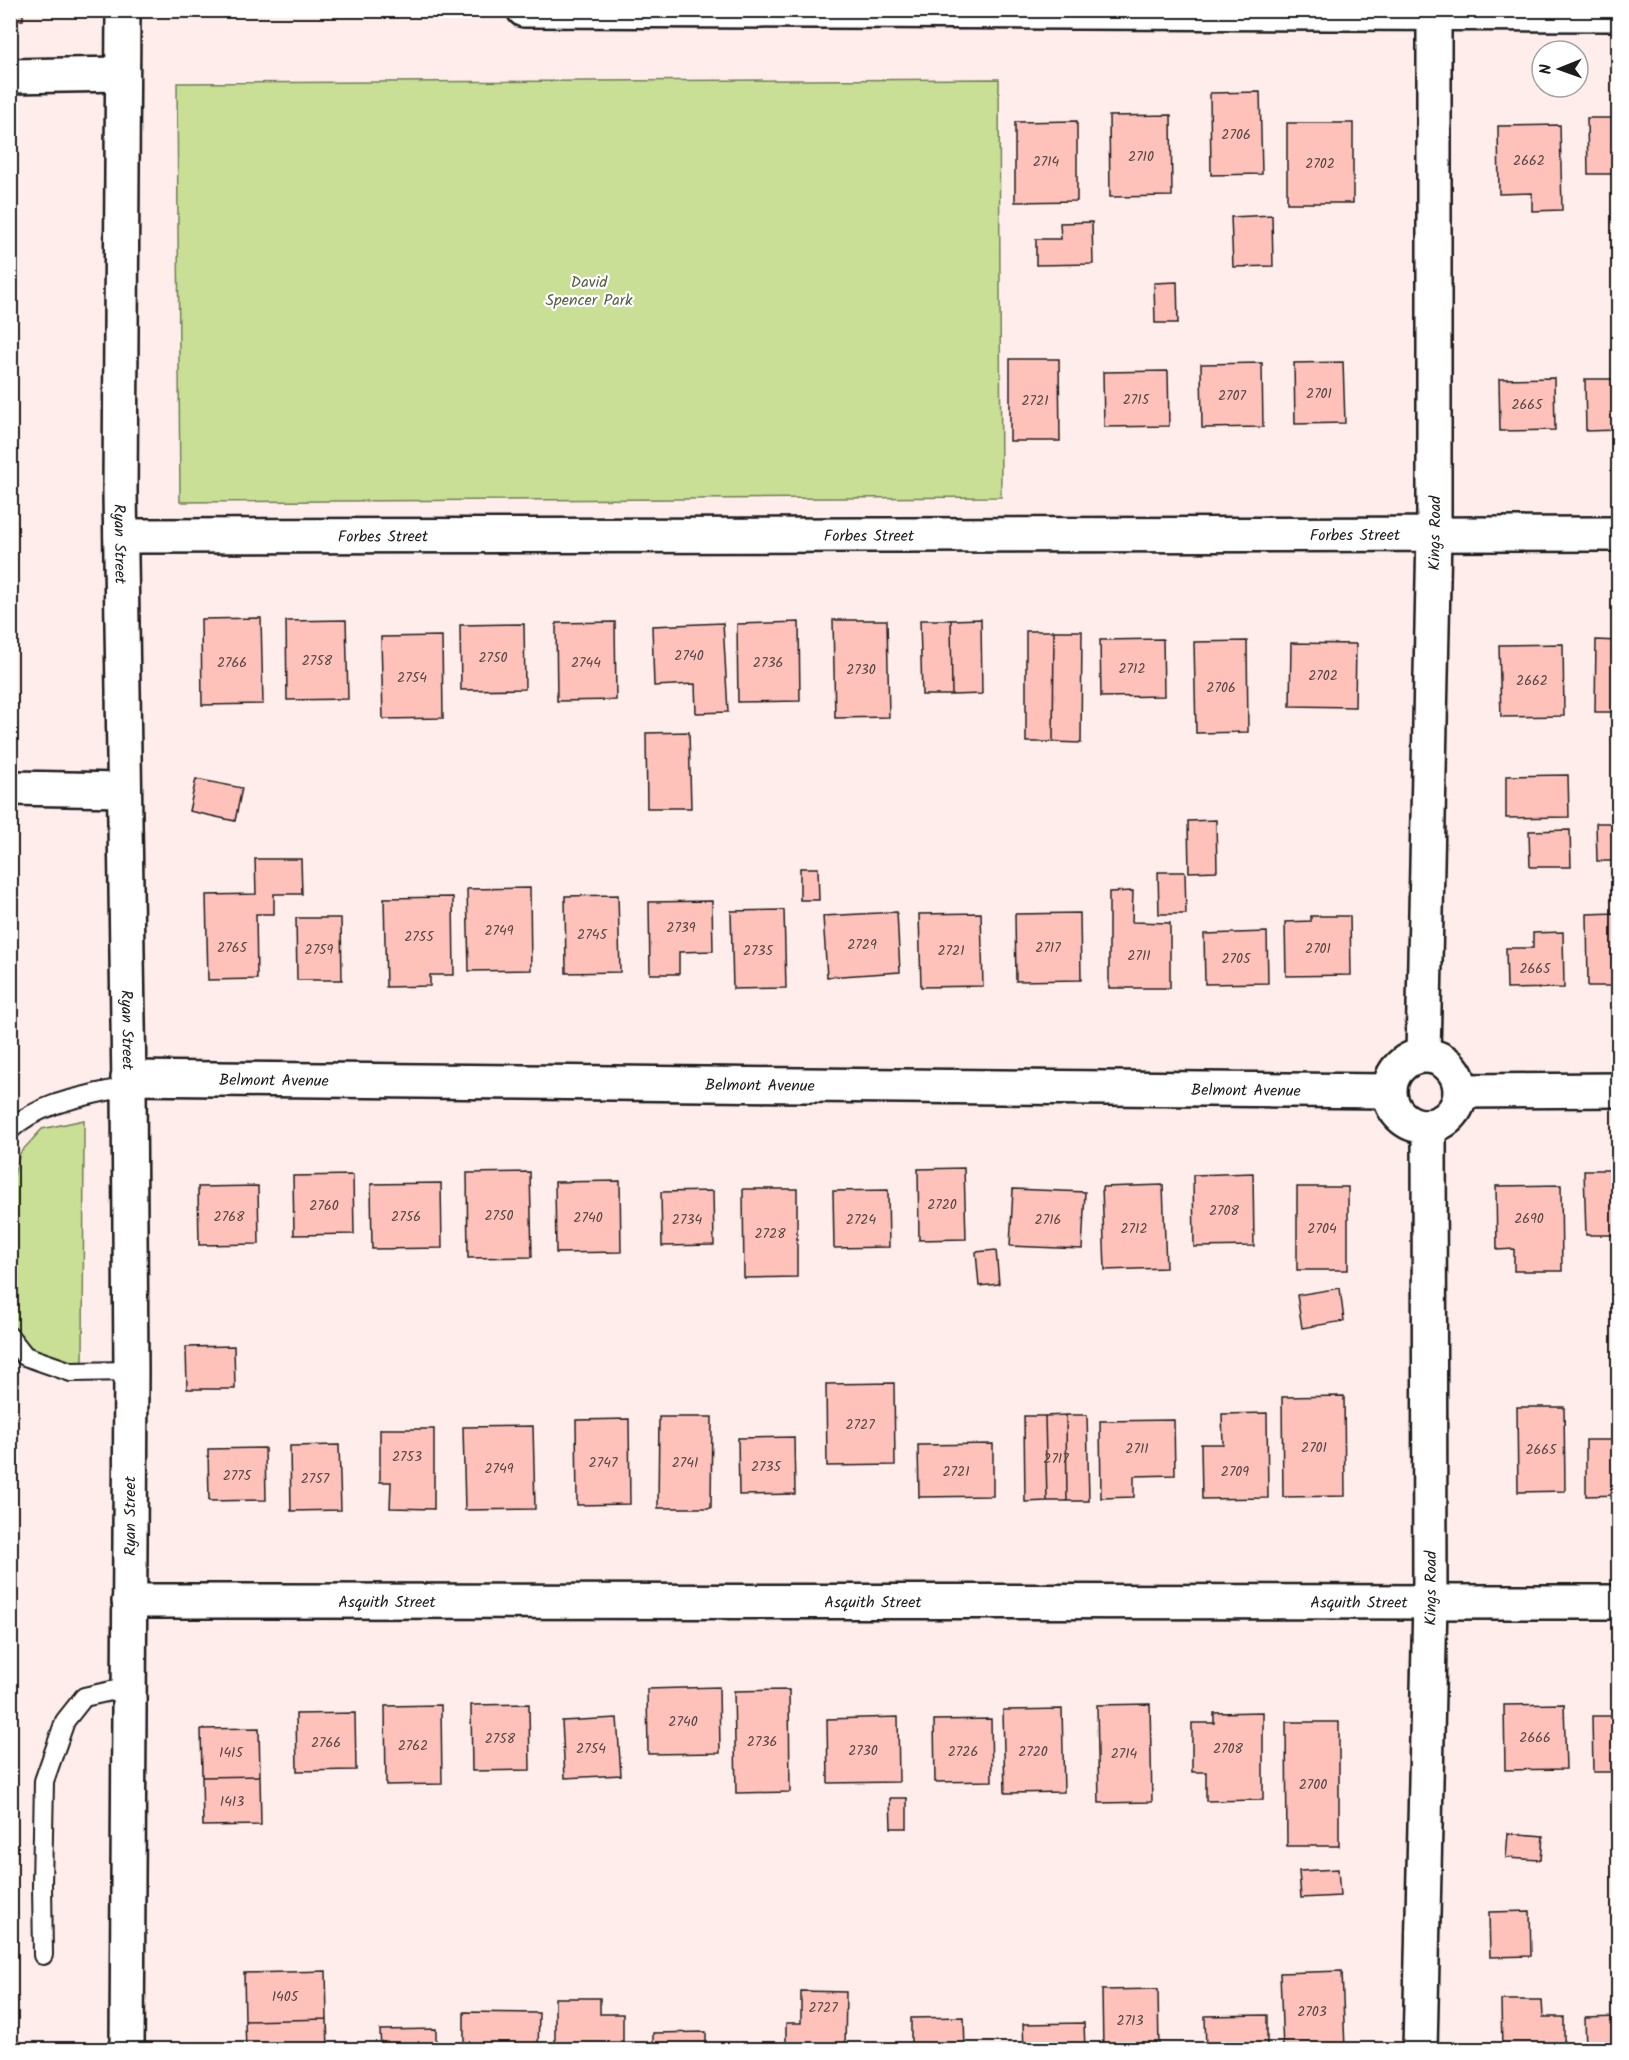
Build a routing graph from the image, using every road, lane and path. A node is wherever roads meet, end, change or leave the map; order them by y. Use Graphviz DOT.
graph roads {
  1 [pos="123,10"];
  2 [pos="524,10"];
  3 [pos="1434,12"];
  4 [pos="1618,14"];
  5 [pos="122,74"];
  6 [pos="10,76"];
  7 [pos="1434,533"];
  8 [pos="1618,534"];
  9 [pos="121,536"];
  10 [pos="10,788"];
  11 [pos="124,790"];
  12 [pos="1423,1055"];
  13 [pos="129,1082"];
  14 [pos="1389,1090"];
  15 [pos="1618,1090"];
  16 [pos="1461,1091"];
  17 [pos="1429,1127"];
  18 [pos="10,1130"];
  19 [pos="10,1337"];
  20 [pos="131,1371"];
  21 [pos="129,1601"];
  22 [pos="1430,1601"];
  23 [pos="1618,1602"];
  24 [pos="129,1687"];
  25 [pos="43,1955"];
  26 [pos="127,2049"];
  27 [pos="1420,2049"];
  1 -- 5 [label="street, Ryan Street"];
  2 -- 3 [label="street"];
  3 -- 4 [label="street"];
  3 -- 7 [label="street, Kings Road"];
  5 -- 6 [label="street"];
  5 -- 9 [label="street, Ryan Street"];
  7 -- 8 [label="street, Forbes Street"];
  7 -- 9 [label="street, Forbes Street"];
  7 -- 12 [label="street, Kings Road"];
  9 -- 11 [label="street, Ryan Street"];
  10 -- 11 [label="street"];
  11 -- 13 [label="street, Ryan Street"];
  12 -- 14 [label="street"];
  12 -- 16 [label="street"];
  13 -- 14 [label="street, Belmont Avenue"];
  13 -- 18 [label="lane"];
  13 -- 20 [label="street, Ryan Street"];
  14 -- 17 [label="street"];
  15 -- 16 [label="street"];
  16 -- 17 [label="street"];
  17 -- 22 [label="street, Kings Road"];
  19 -- 20 [label="lane"];
  20 -- 21 [label="street, Ryan Street"];
  21 -- 22 [label="street, Asquith Street"];
  21 -- 24 [label="street, Ryan Street"];
  22 -- 23 [label="street, Asquith Street"];
  22 -- 27 [label="street, Kings Road"];
  24 -- 25 [label="lane"];
  24 -- 26 [label="street, Ryan Street"];
}
